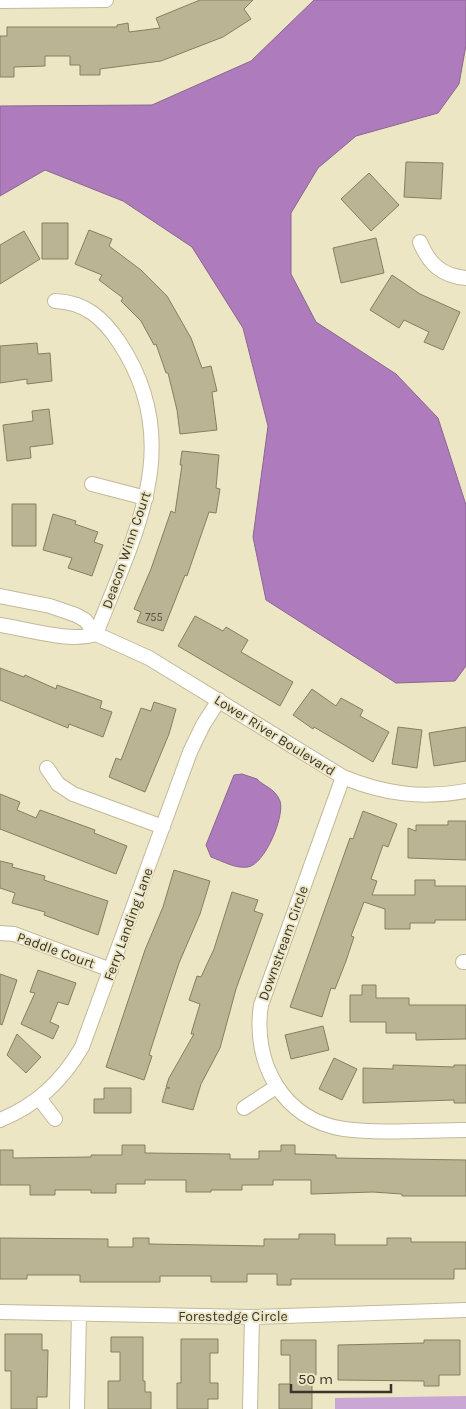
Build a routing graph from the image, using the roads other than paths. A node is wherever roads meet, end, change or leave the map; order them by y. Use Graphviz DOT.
graph roads {
  1 [pos="106,0"];
  2 [pos="0,1"];
  3 [pos="420,242"];
  4 [pos="466,278"];
  5 [pos="56,301"];
  6 [pos="92,484"];
  7 [pos="146,498"];
  8 [pos="0,596"];
  9 [pos="0,625"];
  10 [pos="96,634"];
  11 [pos="219,700"];
  12 [pos="48,768"];
  13 [pos="343,777"];
  14 [pos="466,791"];
  15 [pos="163,827"];
  16 [pos="0,933"];
  17 [pos="111,970"];
  18 [pos="276,1087"];
  19 [pos="39,1098"];
  20 [pos="244,1108"];
  21 [pos="55,1119"];
  22 [pos="0,1120"];
  23 [pos="466,1130"];
  24 [pos="466,1310"];
  25 [pos="0,1312"];
  26 [pos="79,1314"];
  27 [pos="252,1317"];
  28 [pos="77,1409"];
  29 [pos="250,1409"];
  1 -- 2 [label="street"];
  3 -- 4 [label="street"];
  5 -- 7 [label="street, Deacon Winn Court"];
  6 -- 7 [label="street"];
  7 -- 10 [label="street, Deacon Winn Court"];
  8 -- 10 [label="street, Lower River Boulevard"];
  9 -- 10 [label="street"];
  10 -- 11 [label="street, Lower River Boulevard"];
  11 -- 13 [label="street, Lower River Boulevard"];
  11 -- 15 [label="street, Ferry Landing Lane"];
  12 -- 15 [label="street"];
  13 -- 14 [label="street, Lower River Boulevard"];
  13 -- 18 [label="street, Downstream Circle"];
  15 -- 17 [label="street, Ferry Landing Lane"];
  16 -- 17 [label="street, Paddle Court"];
  17 -- 19 [label="street, Ferry Landing Lane"];
  18 -- 20 [label="street"];
  18 -- 23 [label="street, Downstream Circle"];
  19 -- 21 [label="street"];
  19 -- 22 [label="street, Ferry Landing Lane"];
  24 -- 27 [label="street, Forestedge Circle"];
  25 -- 26 [label="street, Forestedge Circle"];
  26 -- 27 [label="street, Forestedge Circle"];
  26 -- 28 [label="street"];
  27 -- 29 [label="street"];
}
